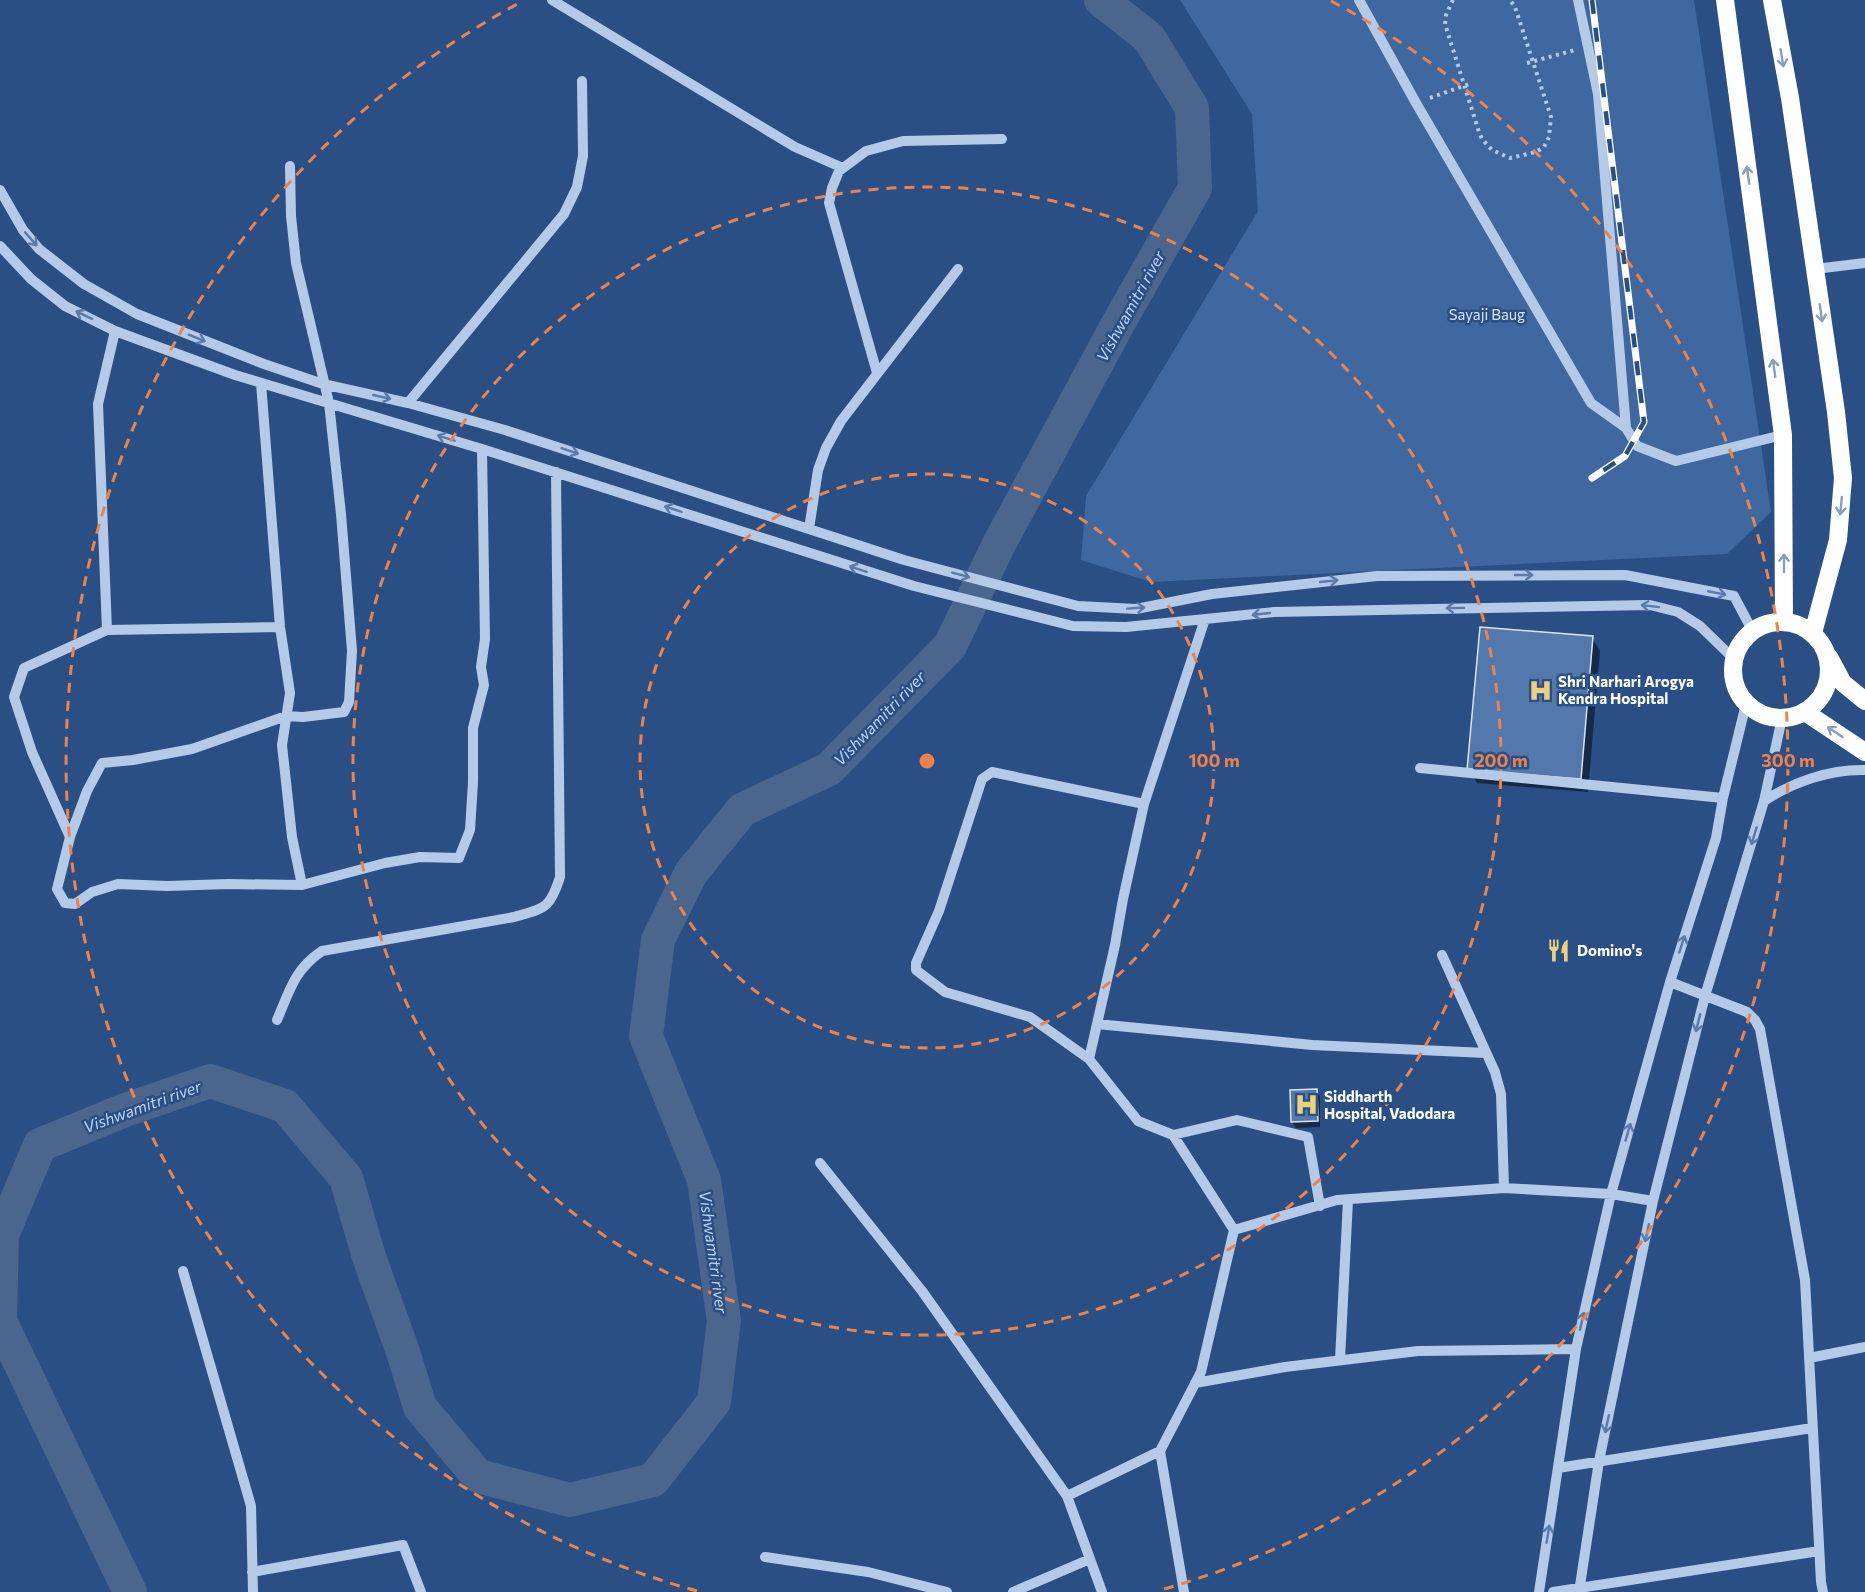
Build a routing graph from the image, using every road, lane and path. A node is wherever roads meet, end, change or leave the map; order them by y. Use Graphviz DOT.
graph roads {
  1 [pos="552,0"];
  2 [pos="1359,0"];
  3 [pos="1453,0"];
  4 [pos="1510,0"];
  5 [pos="1578,0"];
  6 [pos="1725,0"];
  7 [pos="1772,0"];
  8 [pos="1588,47"];
  9 [pos="1534,61"];
  10 [pos="1527,63"];
  11 [pos="582,81"];
  12 [pos="1472,83"];
  13 [pos="1465,86"];
  14 [pos="1416,103"];
  15 [pos="1002,139"];
  16 [pos="290,166"];
  17 [pos="843,168"];
  18 [pos="0,190"];
  19 [pos="0,246"];
  20 [pos="1865,263"];
  21 [pos="958,269"];
  22 [pos="1815,269"];
  23 [pos="115,331"];
  24 [pos="877,373"];
  25 [pos="261,383"];
  26 [pos="323,384"];
  27 [pos="329,403"];
  28 [pos="408,403"];
  29 [pos="1626,428"];
  30 [pos="1783,435"];
  31 [pos="482,449"];
  32 [pos="556,472"];
  33 [pos="809,529"];
  34 [pos="1205,619"];
  35 [pos="1785,621"];
  36 [pos="280,627"];
  37 [pos="107,630"];
  38 [pos="1752,630"];
  39 [pos="1818,639"];
  40 [pos="1733,658"];
  41 [pos="1865,700"];
  42 [pos="1746,704"];
  43 [pos="1805,712"];
  44 [pos="286,716"];
  45 [pos="1782,718"];
  46 [pos="1865,752"];
  47 [pos="1420,768"];
  48 [pos="1865,770"];
  49 [pos="1723,798"];
  50 [pos="1764,801"];
  51 [pos="1144,804"];
  52 [pos="70,837"];
  53 [pos="302,885"];
  54 [pos="1442,955"];
  55 [pos="1670,982"];
  56 [pos="1705,996"];
  57 [pos="277,1020"];
  58 [pos="1097,1024"];
  59 [pos="1486,1053"];
  60 [pos="1089,1059"];
  61 [pos="1173,1135"];
  62 [pos="820,1163"];
  63 [pos="1504,1188"];
  64 [pos="1611,1194"];
  65 [pos="1348,1200"];
  66 [pos="1653,1201"];
  67 [pos="1320,1206"];
  68 [pos="1234,1230"];
  69 [pos="183,1271"];
  70 [pos="1865,1347"];
  71 [pos="1576,1349"];
  72 [pos="1809,1358"];
  73 [pos="1340,1360"];
  74 [pos="1195,1383"];
  75 [pos="1812,1428"];
  76 [pos="1160,1451"];
  77 [pos="1599,1461"];
  78 [pos="1558,1468"];
  79 [pos="1067,1496"];
  80 [pos="1819,1551"];
  81 [pos="765,1557"];
  82 [pos="1090,1559"];
  83 [pos="252,1572"];
  84 [pos="1579,1590"];
  85 [pos="253,1592"];
  86 [pos="421,1592"];
  87 [pos="947,1592"];
  88 [pos="1014,1592"];
  89 [pos="1102,1592"];
  90 [pos="1184,1592"];
  91 [pos="1539,1592"];
  92 [pos="1553,1592"];
  93 [pos="1823,1592"];
  1 -- 17 [label="street"];
  2 -- 14 [label="street"];
  3 -- 13 [label="path"];
  4 -- 9 [label="path"];
  5 -- 8 [label="street"];
  30 -- 6 [label="highway, one-way"];
  7 -- 22 [label="highway, one-way"];
  8 -- 9 [label="path"];
  8 -- 29 [label="street"];
  9 -- 10 [label="path"];
  9 -- 13 [label="path"];
  11 -- 28 [label="street"];
  12 -- 13 [label="path"];
  13 -- 14 [label="path"];
  14 -- 29 [label="street"];
  15 -- 17 [label="street"];
  16 -- 26 [label="street"];
  17 -- 24 [label="street"];
  18 -- 26 [label="street, one-way"];
  23 -- 19 [label="street, one-way"];
  20 -- 22 [label="street"];
  21 -- 24 [label="street"];
  22 -- 39 [label="highway, one-way"];
  23 -- 25 [label="street"];
  23 -- 37 [label="street"];
  24 -- 33 [label="street"];
  25 -- 27 [label="street"];
  25 -- 36 [label="street"];
  26 -- 27 [label="street"];
  26 -- 28 [label="street, one-way"];
  31 -- 27 [label="street, one-way"];
  27 -- 44 [label="street"];
  28 -- 33 [label="street, one-way"];
  29 -- 30 [label="street"];
  35 -- 30 [label="highway, one-way"];
  31 -- 32 [label="street"];
  31 -- 53 [label="street"];
  34 -- 32 [label="street, one-way"];
  32 -- 57 [label="street"];
  33 -- 38 [label="street, one-way"];
  40 -- 34 [label="street, one-way"];
  34 -- 51 [label="street"];
  35 -- 38 [label="highway"];
  35 -- 39 [label="highway"];
  36 -- 37 [label="street"];
  36 -- 44 [label="street"];
  37 -- 52 [label="street"];
  38 -- 40 [label="highway"];
  39 -- 41 [label="highway"];
  39 -- 43 [label="highway"];
  40 -- 42 [label="highway"];
  42 -- 45 [label="highway"];
  42 -- 49 [label="street"];
  43 -- 45 [label="highway"];
  46 -- 43 [label="highway, one-way"];
  44 -- 52 [label="street"];
  44 -- 53 [label="street"];
  45 -- 50 [label="street"];
  47 -- 49 [label="street"];
  48 -- 50 [label="street"];
  55 -- 49 [label="street, one-way"];
  50 -- 56 [label="street, one-way"];
  51 -- 58 [label="street"];
  51 -- 60 [label="street"];
  52 -- 53 [label="street"];
  54 -- 59 [label="street"];
  55 -- 56 [label="street"];
  64 -- 55 [label="street, one-way"];
  56 -- 66 [label="street, one-way"];
  56 -- 72 [label="street"];
  58 -- 59 [label="street"];
  58 -- 60 [label="street"];
  59 -- 63 [label="street"];
  60 -- 61 [label="street"];
  61 -- 67 [label="street"];
  61 -- 68 [label="street"];
  62 -- 79 [label="street"];
  63 -- 64 [label="street"];
  63 -- 65 [label="street"];
  64 -- 66 [label="street"];
  71 -- 64 [label="street, one-way"];
  65 -- 67 [label="street"];
  65 -- 73 [label="street"];
  66 -- 77 [label="street, one-way"];
  67 -- 68 [label="street"];
  68 -- 74 [label="street"];
  69 -- 83 [label="street"];
  70 -- 72 [label="street"];
  71 -- 73 [label="street"];
  71 -- 78 [label="street"];
  72 -- 75 [label="street"];
  73 -- 74 [label="street"];
  74 -- 76 [label="street"];
  75 -- 77 [label="street"];
  75 -- 80 [label="street"];
  76 -- 79 [label="street"];
  76 -- 90 [label="street"];
  77 -- 78 [label="street"];
  77 -- 84 [label="street"];
  91 -- 78 [label="street, one-way"];
  79 -- 82 [label="street"];
  80 -- 84 [label="street"];
  80 -- 93 [label="street"];
  81 -- 87 [label="street"];
  82 -- 88 [label="street"];
  82 -- 89 [label="street"];
  83 -- 85 [label="street"];
  83 -- 86 [label="street"];
  84 -- 92 [label="street"];
}
